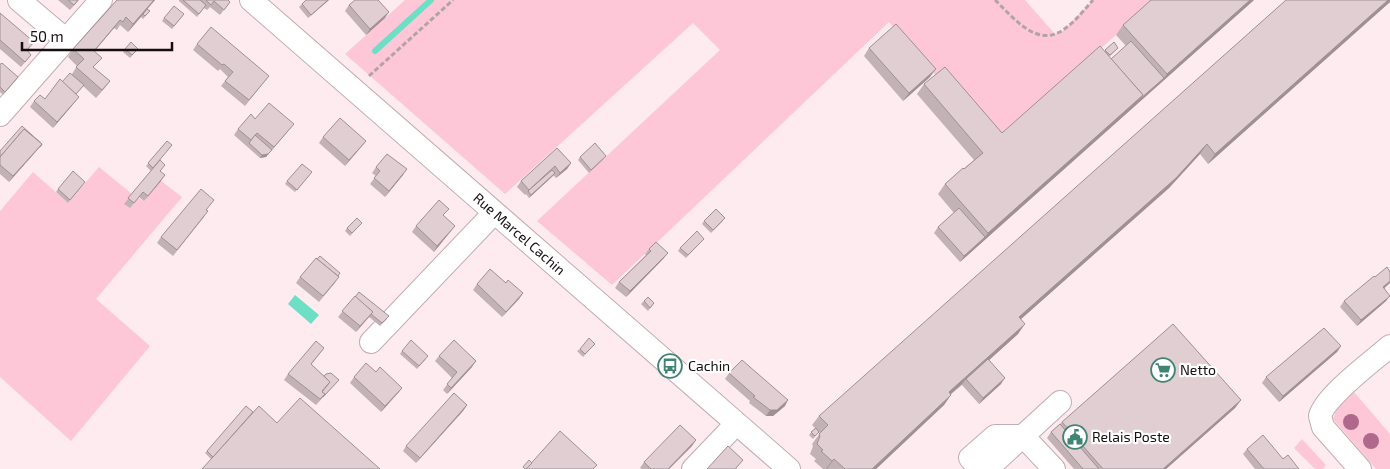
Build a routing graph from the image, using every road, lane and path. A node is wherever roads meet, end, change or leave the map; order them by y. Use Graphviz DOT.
graph roads {
  1 [pos="19,0"];
  2 [pos="101,0"];
  3 [pos="251,0"];
  4 [pos="453,0"];
  5 [pos="996,0"];
  6 [pos="1094,0"];
  7 [pos="65,39"];
  8 [pos="355,91"];
  9 [pos="0,115"];
  10 [pos="494,213"];
  11 [pos="371,342"];
  12 [pos="1390,346"];
  13 [pos="1060,402"];
  14 [pos="736,424"];
  15 [pos="1023,436"];
  16 [pos="1048,467"];
  17 [pos="693,469"];
  18 [pos="788,469"];
  19 [pos="980,469"];
  20 [pos="987,469"];
  21 [pos="1360,469"];
  1 -- 7 [label="street"];
  2 -- 7 [label="street"];
  3 -- 8 [label="street, Rue Marcel Cachin"];
  4 -- 8 [label="path"];
  5 -- 6 [label="path"];
  7 -- 9 [label="street"];
  8 -- 10 [label="street, Rue Marcel Cachin"];
  10 -- 11 [label="street"];
  10 -- 14 [label="street, Rue Marcel Cachin"];
  12 -- 21 [label="street"];
  13 -- 15 [label="street"];
  14 -- 17 [label="street"];
  14 -- 18 [label="street, Rue Marcel Cachin"];
  15 -- 16 [label="street"];
  15 -- 19 [label="street"];
  15 -- 20 [label="street"];
}
